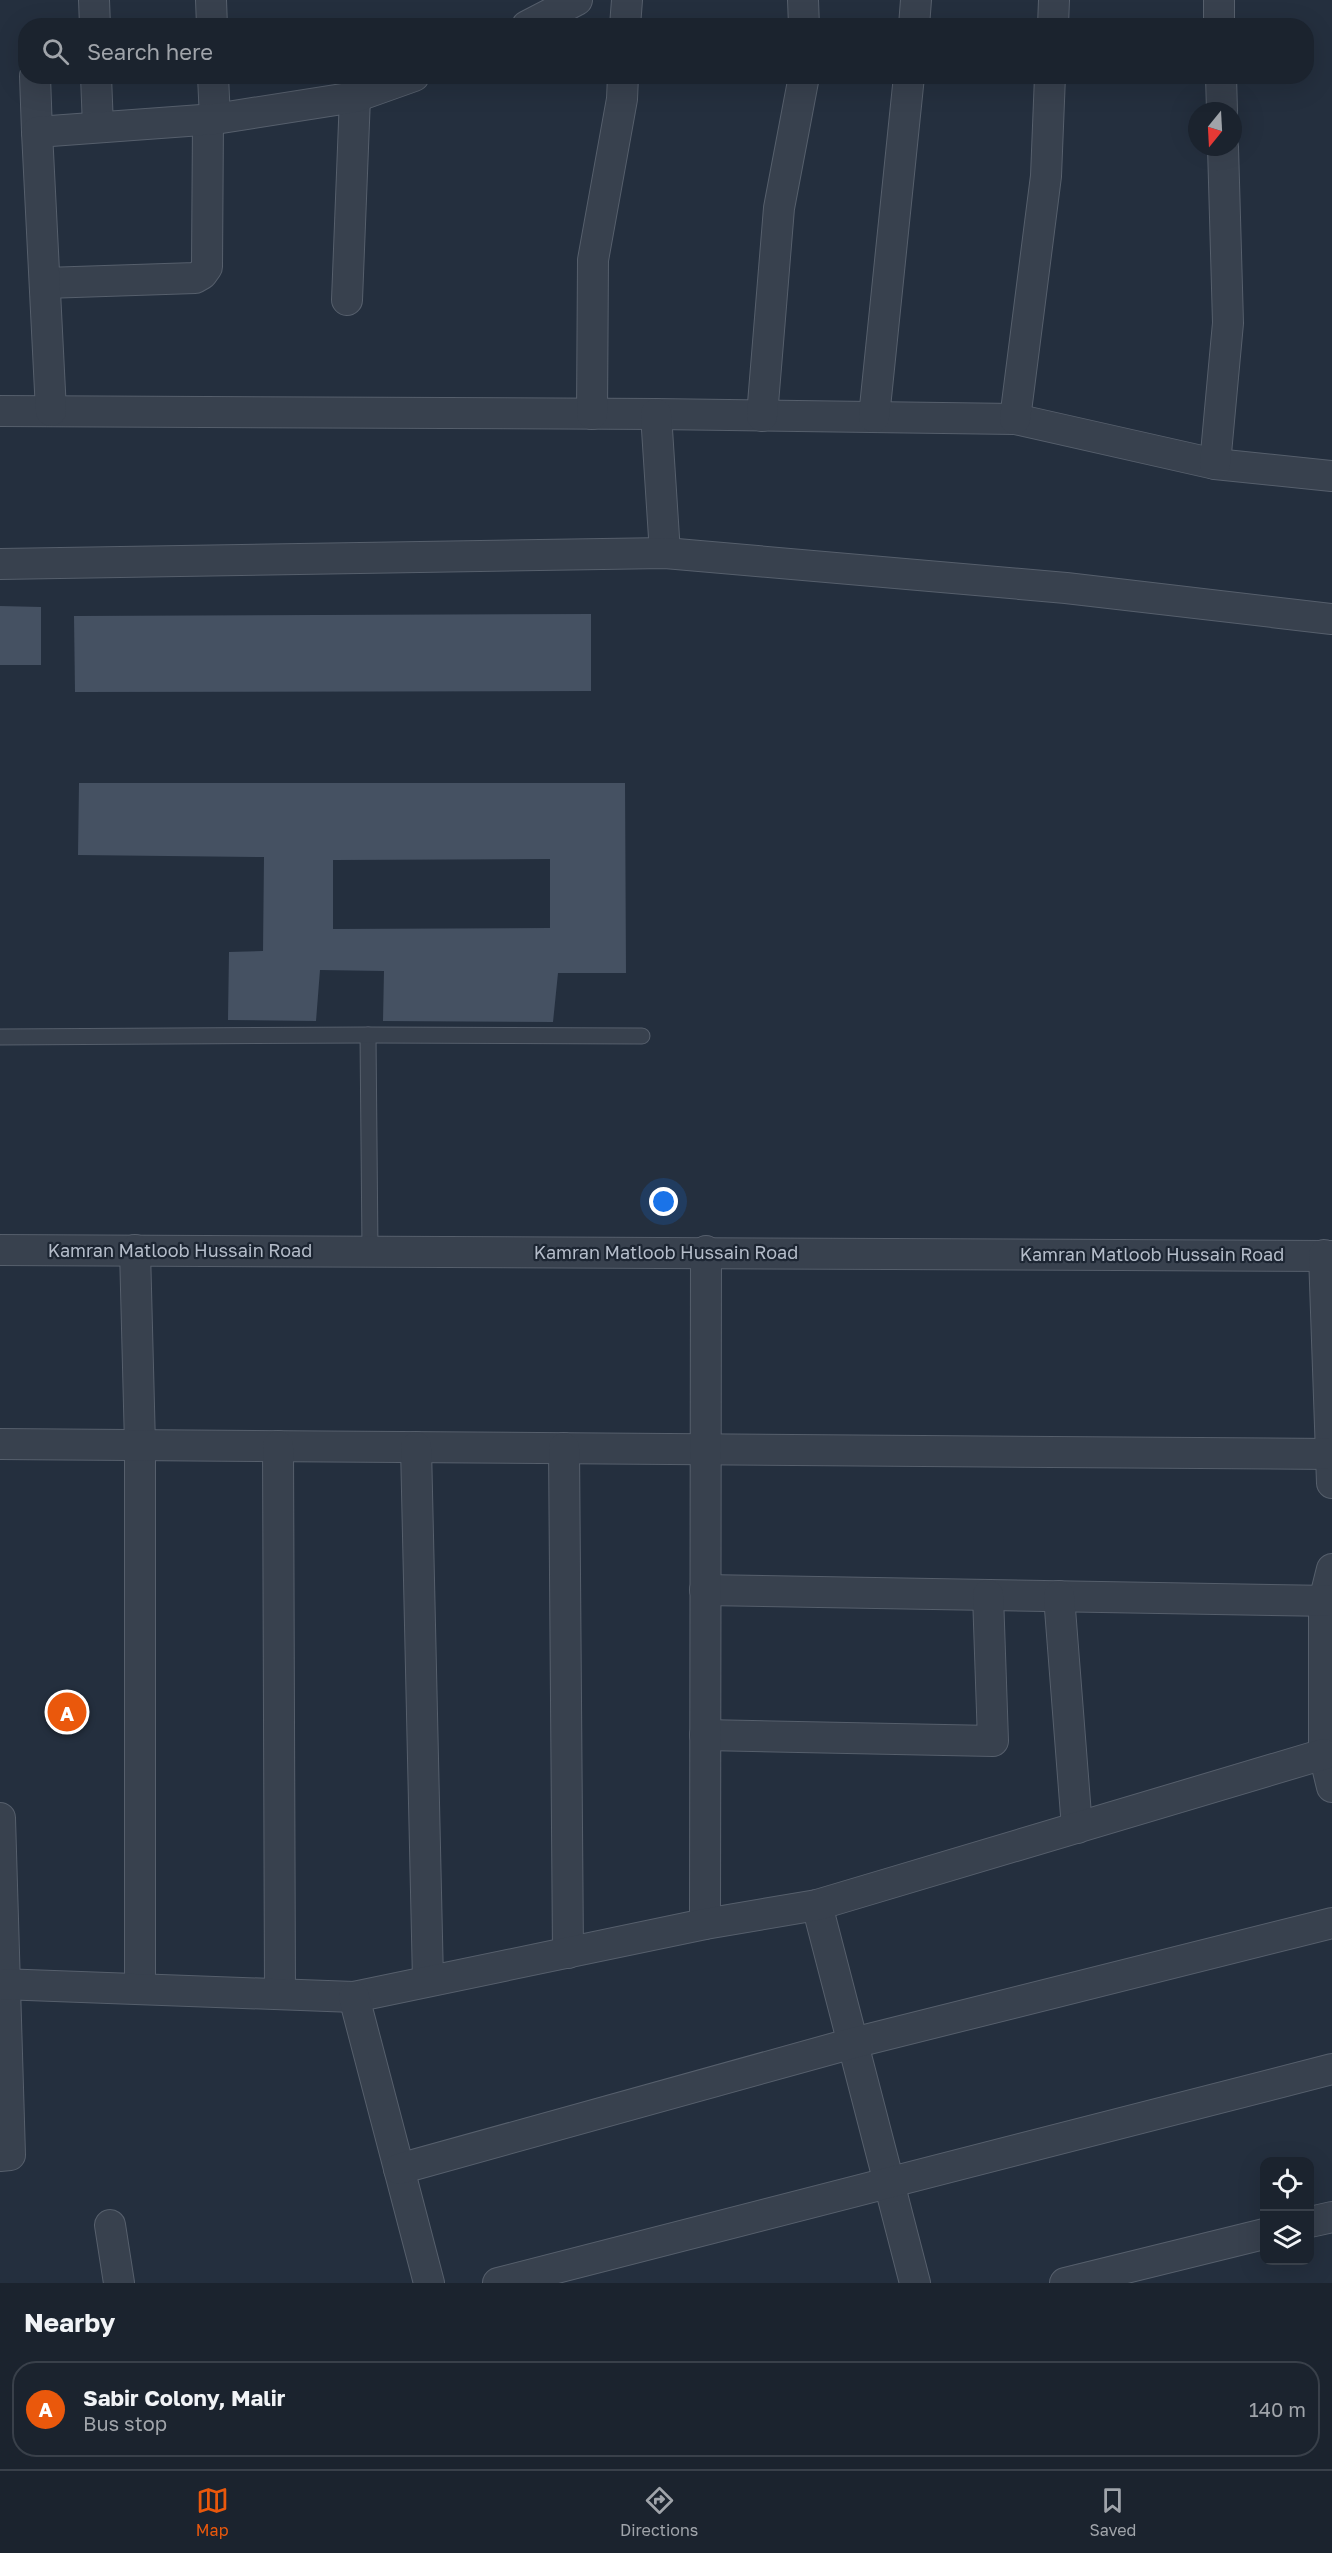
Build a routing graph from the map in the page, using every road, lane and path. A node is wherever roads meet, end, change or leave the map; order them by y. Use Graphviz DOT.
graph roads {
  1 [pos="94,0"];
  2 [pos="211,0"];
  3 [pos="577,0"];
  4 [pos="627,0"];
  5 [pos="803,0"];
  6 [pos="916,0"];
  7 [pos="1054,0"];
  8 [pos="1219,0"];
  9 [pos="94,18"];
  10 [pos="212,18"];
  11 [pos="542,18"];
  12 [pos="626,18"];
  13 [pos="804,18"];
  14 [pos="915,18"];
  15 [pos="1053,18"];
  16 [pos="1219,18"];
  17 [pos="35,84"];
  18 [pos="96,84"];
  19 [pos="213,84"];
  20 [pos="392,84"];
  21 [pos="623,84"];
  22 [pos="802,84"];
  23 [pos="908,84"];
  24 [pos="1050,84"];
  25 [pos="1221,84"];
  26 [pos="355,97"];
  27 [pos="1222,102"];
  28 [pos="211,120"];
  29 [pos="98,127"];
  30 [pos="37,132"];
  31 [pos="1223,156"];
  32 [pos="45,283"];
  33 [pos="347,300"];
  34 [pos="0,411"];
  35 [pos="51,411"];
  36 [pos="592,414"];
  37 [pos="656,414"];
  38 [pos="762,416"];
  39 [pos="874,417"];
  40 [pos="1015,420"];
  41 [pos="1215,464"];
  42 [pos="1332,476"];
  43 [pos="665,554"];
  44 [pos="0,564"];
  45 [pos="1332,619"];
  46 [pos="368,1035"];
  47 [pos="642,1036"];
  48 [pos="0,1038"];
  49 [pos="0,1250"];
  50 [pos="135,1250"];
  51 [pos="370,1251"];
  52 [pos="706,1251"];
  53 [pos="1328,1255"];
  54 [pos="0,1444"];
  55 [pos="140,1445"];
  56 [pos="278,1446"];
  57 [pos="416,1447"];
  58 [pos="564,1448"];
  59 [pos="706,1449"];
  60 [pos="1332,1454"];
  61 [pos="1332,1483"];
  62 [pos="1332,1569"];
  63 [pos="705,1590"];
  64 [pos="988,1595"];
  65 [pos="1059,1596"];
  66 [pos="1328,1601"];
  67 [pos="705,1735"];
  68 [pos="1324,1754"];
  69 [pos="1332,1787"];
  70 [pos="0,1818"];
  71 [pos="1077,1828"];
  72 [pos="817,1905"];
  73 [pos="1332,1923"];
  74 [pos="705,1924"];
  75 [pos="568,1953"];
  76 [pos="428,1981"];
  77 [pos="2,1984"];
  78 [pos="140,1989"];
  79 [pos="280,1993"];
  80 [pos="354,1997"];
  81 [pos="853,2043"];
  82 [pos="1332,2069"];
  83 [pos="0,2156"];
  84 [pos="399,2169"];
  85 [pos="890,2184"];
  86 [pos="1332,2217"];
  87 [pos="1314,2221"];
  88 [pos="110,2225"];
  89 [pos="1260,2235"];
  90 [pos="119,2283"];
  91 [pos="429,2283"];
  92 [pos="498,2283"];
  93 [pos="915,2283"];
  94 [pos="1065,2283"];
  1 -- 9 [label="street"];
  2 -- 10 [label="street"];
  3 -- 11 [label="street"];
  4 -- 12 [label="street"];
  5 -- 13 [label="street"];
  6 -- 14 [label="street"];
  7 -- 15 [label="street"];
  8 -- 16 [label="street"];
  17 -- 30 [label="street"];
  18 -- 29 [label="street"];
  19 -- 28 [label="street"];
  20 -- 26 [label="street"];
  21 -- 36 [label="street"];
  22 -- 38 [label="street"];
  23 -- 39 [label="street"];
  24 -- 40 [label="street"];
  25 -- 27 [label="street"];
  26 -- 28 [label="street"];
  26 -- 33 [label="street"];
  28 -- 29 [label="street"];
  28 -- 32 [label="street"];
  29 -- 30 [label="street"];
  30 -- 32 [label="street"];
  31 -- 41 [label="street"];
  32 -- 35 [label="street"];
  34 -- 35 [label="street"];
  35 -- 36 [label="street"];
  36 -- 37 [label="street"];
  37 -- 38 [label="street"];
  37 -- 43 [label="street"];
  38 -- 39 [label="street"];
  39 -- 40 [label="street"];
  40 -- 41 [label="street"];
  41 -- 42 [label="street"];
  43 -- 44 [label="street"];
  43 -- 45 [label="street"];
  46 -- 47 [label="lane"];
  46 -- 48 [label="lane"];
  46 -- 51 [label="lane"];
  49 -- 50 [label="street, Kamran Matloob Hussain Road"];
  50 -- 51 [label="street, Kamran Matloob Hussain Road"];
  50 -- 55 [label="street"];
  51 -- 52 [label="street, Kamran Matloob Hussain Road"];
  52 -- 53 [label="street, Kamran Matloob Hussain Road"];
  52 -- 59 [label="street"];
  53 -- 60 [label="street"];
  54 -- 55 [label="street"];
  55 -- 56 [label="street"];
  55 -- 78 [label="street"];
  56 -- 57 [label="street"];
  56 -- 79 [label="street"];
  57 -- 58 [label="street"];
  57 -- 76 [label="street"];
  58 -- 59 [label="street"];
  58 -- 75 [label="street"];
  59 -- 60 [label="street"];
  59 -- 63 [label="street"];
  60 -- 61 [label="street"];
  62 -- 66 [label="street"];
  63 -- 64 [label="street"];
  63 -- 67 [label="street"];
  64 -- 65 [label="street"];
  64 -- 67 [label="street"];
  65 -- 66 [label="street"];
  65 -- 71 [label="street"];
  66 -- 68 [label="street"];
  67 -- 74 [label="street"];
  68 -- 69 [label="street"];
  68 -- 71 [label="street"];
  70 -- 77 [label="street"];
  71 -- 72 [label="street"];
  72 -- 74 [label="street"];
  72 -- 81 [label="street"];
  73 -- 81 [label="street"];
  74 -- 75 [label="street"];
  75 -- 76 [label="street"];
  76 -- 80 [label="street"];
  77 -- 78 [label="street"];
  77 -- 83 [label="street"];
  78 -- 79 [label="street"];
  79 -- 80 [label="street"];
  80 -- 84 [label="street"];
  81 -- 84 [label="street"];
  81 -- 85 [label="street"];
  82 -- 85 [label="street"];
  84 -- 91 [label="street"];
  85 -- 92 [label="street"];
  85 -- 93 [label="street"];
  86 -- 87 [label="street"];
  88 -- 90 [label="street"];
  89 -- 94 [label="street"];
}
